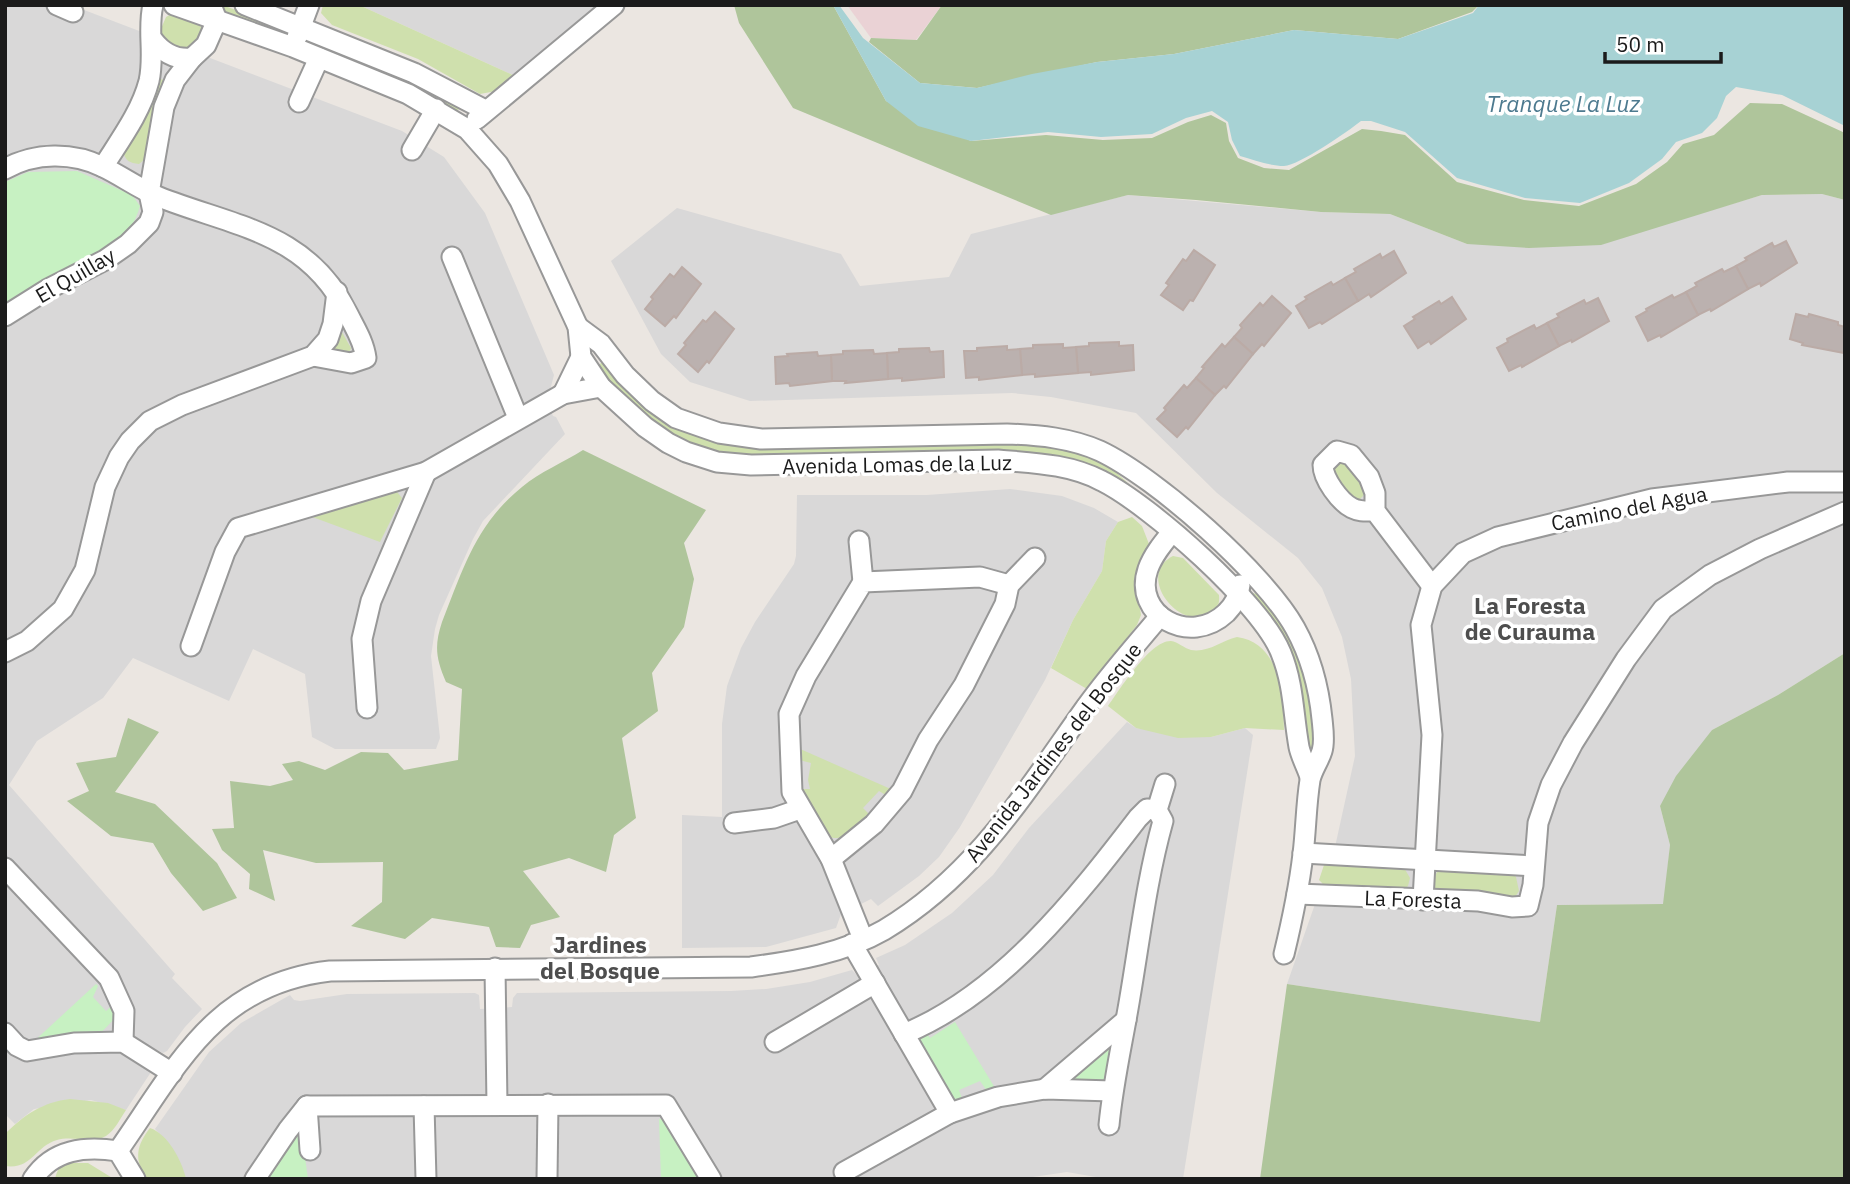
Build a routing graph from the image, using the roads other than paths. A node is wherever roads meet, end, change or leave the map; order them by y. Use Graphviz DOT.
graph roads {
  1 [pos="153,5"];
  2 [pos="174,5"];
  3 [pos="246,5"];
  4 [pos="309,5"];
  5 [pos="614,5"];
  6 [pos="282,12"];
  7 [pos="214,13"];
  8 [pos="301,27"];
  9 [pos="153,40"];
  10 [pos="293,47"];
  11 [pos="192,58"];
  12 [pos="319,58"];
  13 [pos="299,102"];
  14 [pos="436,109"];
  15 [pos="485,110"];
  16 [pos="467,129"];
  17 [pos="410,149"];
  18 [pos="103,167"];
  19 [pos="5,169"];
  20 [pos="149,193"];
  21 [pos="452,257"];
  22 [pos="337,292"];
  23 [pos="5,316"];
  24 [pos="578,327"];
  25 [pos="313,356"];
  26 [pos="581,357"];
  27 [pos="601,387"];
  28 [pos="563,394"];
  29 [pos="518,418"];
  30 [pos="426,472"];
  31 [pos="1845,482"];
  32 [pos="1375,511"];
  33 [pos="1845,512"];
  34 [pos="1172,532"];
  35 [pos="859,541"];
  36 [pos="1035,558"];
  37 [pos="1241,562"];
  38 [pos="863,582"];
  39 [pos="1009,586"];
  40 [pos="1432,586"];
  41 [pos="1240,595"];
  42 [pos="1160,616"];
  43 [pos="191,646"];
  44 [pos="5,652"];
  45 [pos="367,708"];
  46 [pos="1310,777"];
  47 [pos="1165,784"];
  48 [pos="800,809"];
  49 [pos="1157,810"];
  50 [pos="734,823"];
  51 [pos="1124,837"];
  52 [pos="1303,853"];
  53 [pos="1153,856"];
  54 [pos="831,859"];
  55 [pos="1424,860"];
  56 [pos="1533,866"];
  57 [pos="5,868"];
  58 [pos="1297,894"];
  59 [pos="1423,900"];
  60 [pos="858,942"];
  61 [pos="1284,954"];
  62 [pos="495,968"];
  63 [pos="875,983"];
  64 [pos="1126,1020"];
  65 [pos="5,1033"];
  66 [pos="904,1034"];
  67 [pos="123,1042"];
  68 [pos="775,1042"];
  69 [pos="172,1073"];
  70 [pos="1045,1089"];
  71 [pos="1112,1091"];
  72 [pos="548,1104"];
  73 [pos="497,1105"];
  74 [pos="307,1106"];
  75 [pos="424,1106"];
  76 [pos="950,1113"];
  77 [pos="1109,1125"];
  78 [pos="310,1150"];
  79 [pos="118,1151"];
  80 [pos="844,1172"];
  81 [pos="33,1179"];
  82 [pos="135,1179"];
  83 [pos="255,1179"];
  84 [pos="426,1179"];
  85 [pos="547,1179"];
  86 [pos="711,1179"];
  1 -- 9 [label="street"];
  2 -- 7 [label="street, Avenida Lomas de la Luz"];
  3 -- 6 [label="street"];
  4 -- 8 [label="street"];
  5 -- 15 [label="street"];
  6 -- 8 [label="street"];
  6 -- 10 [label="street"];
  7 -- 10 [label="street, Avenida Lomas de la Luz"];
  7 -- 11 [label="street, El Quillay"];
  8 -- 10 [label="street"];
  8 -- 15 [label="street"];
  9 -- 11 [label="street"];
  9 -- 18 [label="street"];
  10 -- 12 [label="street, Avenida Lomas de la Luz"];
  11 -- 20 [label="street, El Quillay"];
  12 -- 13 [label="street"];
  12 -- 14 [label="street, Avenida Lomas de la Luz"];
  14 -- 16 [label="street, Avenida Lomas de la Luz"];
  14 -- 17 [label="street"];
  15 -- 16 [label="street"];
  16 -- 24 [label="street, Avenida Lomas de la Luz"];
  18 -- 19 [label="street"];
  18 -- 20 [label="street"];
  20 -- 22 [label="street"];
  20 -- 23 [label="street, El Quillay"];
  21 -- 29 [label="street"];
  22 -- 25 [label="street"];
  22 -- 25 [label="street"];
  24 -- 26 [label="street, Avenida Lomas de la Luz"];
  24 -- 37 [label="street, Avenida Lomas de la Luz"];
  25 -- 44 [label="street"];
  26 -- 27 [label="street, Avenida Lomas de la Luz"];
  26 -- 28 [label="street"];
  27 -- 28 [label="street"];
  27 -- 34 [label="street, Avenida Lomas de la Luz"];
  28 -- 29 [label="street"];
  29 -- 30 [label="street"];
  30 -- 43 [label="street"];
  30 -- 45 [label="street"];
  31 -- 40 [label="street, Camino del Agua"];
  32 -- 40 [label="street"];
  33 -- 56 [label="street"];
  34 -- 41 [label="street, Avenida Lomas de la Luz"];
  34 -- 42 [label="street"];
  35 -- 38 [label="street"];
  36 -- 39 [label="street"];
  37 -- 41 [label="street"];
  37 -- 46 [label="street, Avenida Lomas de la Luz"];
  38 -- 39 [label="street"];
  38 -- 48 [label="street"];
  39 -- 54 [label="street"];
  40 -- 55 [label="street, Camino del Agua"];
  41 -- 42 [label="street"];
  41 -- 46 [label="street, Avenida Lomas de la Luz"];
  42 -- 60 [label="street, Avenida Jardines del Bosque"];
  46 -- 52 [label="street, Avenida Lomas de la Luz"];
  47 -- 49 [label="street"];
  48 -- 50 [label="street"];
  48 -- 54 [label="street"];
  49 -- 51 [label="street"];
  49 -- 53 [label="street"];
  51 -- 53 [label="street"];
  51 -- 66 [label="street"];
  52 -- 55 [label="street, La Foresta"];
  52 -- 58 [label="street, Avenida Lomas de la Luz"];
  53 -- 64 [label="street"];
  54 -- 60 [label="street"];
  55 -- 56 [label="street, La Foresta"];
  55 -- 59 [label="street, Camino del Agua"];
  56 -- 59 [label="street, La Foresta"];
  57 -- 67 [label="street"];
  58 -- 59 [label="street, La Foresta"];
  58 -- 61 [label="street, Avenida Lomas de la Luz"];
  60 -- 62 [label="street, Avenida Jardines del Bosque"];
  60 -- 63 [label="street"];
  62 -- 69 [label="street, Avenida Jardines del Bosque"];
  62 -- 73 [label="street"];
  63 -- 66 [label="street"];
  63 -- 68 [label="street"];
  64 -- 70 [label="street"];
  64 -- 71 [label="street"];
  65 -- 67 [label="street"];
  66 -- 76 [label="street"];
  67 -- 69 [label="street"];
  69 -- 79 [label="street, Avenida Jardines del Bosque"];
  70 -- 71 [label="street"];
  70 -- 76 [label="street"];
  71 -- 77 [label="street"];
  72 -- 73 [label="street"];
  72 -- 85 [label="street"];
  72 -- 86 [label="street"];
  73 -- 75 [label="street"];
  74 -- 75 [label="street"];
  74 -- 78 [label="street"];
  74 -- 83 [label="street"];
  75 -- 84 [label="street"];
  76 -- 80 [label="street"];
  79 -- 81 [label="street"];
  79 -- 82 [label="street"];
}
